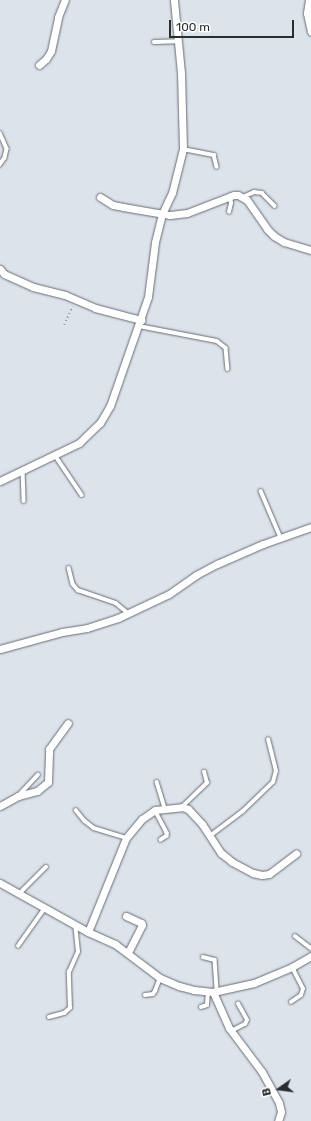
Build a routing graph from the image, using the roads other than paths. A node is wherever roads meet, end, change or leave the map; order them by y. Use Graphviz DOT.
graph roads {
  1 [pos="65,0"];
  2 [pos="174,0"];
  3 [pos="309,0"];
  4 [pos="311,32"];
  5 [pos="178,41"];
  6 [pos="154,42"];
  7 [pos="39,65"];
  8 [pos="0,133"];
  9 [pos="183,149"];
  10 [pos="0,165"];
  11 [pos="217,168"];
  12 [pos="230,196"];
  13 [pos="100,197"];
  14 [pos="243,197"];
  15 [pos="275,206"];
  16 [pos="229,212"];
  17 [pos="162,214"];
  18 [pos="311,250"];
  19 [pos="1,272"];
  20 [pos="140,323"];
  21 [pos="228,369"];
  22 [pos="55,455"];
  23 [pos="24,469"];
  24 [pos="0,481"];
  25 [pos="261,491"];
  26 [pos="82,495"];
  27 [pos="24,501"];
  28 [pos="311,527"];
  29 [pos="280,538"];
  30 [pos="69,568"];
  31 [pos="128,613"];
  32 [pos="0,648"];
  33 [pos="68,723"];
  34 [pos="268,740"];
  35 [pos="204,772"];
  36 [pos="38,775"];
  37 [pos="157,782"];
  38 [pos="18,796"];
  39 [pos="0,806"];
  40 [pos="182,807"];
  41 [pos="165,808"];
  42 [pos="76,810"];
  43 [pos="155,810"];
  44 [pos="209,836"];
  45 [pos="126,838"];
  46 [pos="161,840"];
  47 [pos="296,854"];
  48 [pos="46,867"];
  49 [pos="0,883"];
  50 [pos="19,894"];
  51 [pos="45,908"];
  52 [pos="126,916"];
  53 [pos="74,924"];
  54 [pos="88,932"];
  55 [pos="295,936"];
  56 [pos="18,946"];
  57 [pos="311,948"];
  58 [pos="128,952"];
  59 [pos="311,956"];
  60 [pos="204,958"];
  61 [pos="292,967"];
  62 [pos="160,978"];
  63 [pos="213,992"];
  64 [pos="145,996"];
  65 [pos="291,1002"];
  66 [pos="238,1004"];
  67 [pos="201,1007"];
  68 [pos="49,1017"];
  69 [pos="231,1031"];
  70 [pos="278,1121"];
  1 -- 7 [label="street"];
  2 -- 5 [label="street"];
  3 -- 4 [label="street"];
  5 -- 6 [label="lane"];
  5 -- 9 [label="street"];
  8 -- 10 [label="lane"];
  9 -- 11 [label="lane"];
  9 -- 17 [label="street"];
  12 -- 14 [label="street"];
  12 -- 16 [label="lane"];
  12 -- 17 [label="street"];
  13 -- 17 [label="street"];
  14 -- 15 [label="lane"];
  14 -- 18 [label="street"];
  17 -- 20 [label="street"];
  19 -- 20 [label="street"];
  20 -- 21 [label="lane"];
  20 -- 22 [label="street"];
  22 -- 23 [label="street"];
  22 -- 26 [label="lane"];
  23 -- 24 [label="street"];
  23 -- 27 [label="lane"];
  25 -- 29 [label="lane"];
  28 -- 29 [label="street"];
  29 -- 31 [label="street"];
  30 -- 31 [label="lane"];
  31 -- 32 [label="street"];
  33 -- 38 [label="street"];
  34 -- 44 [label="lane"];
  35 -- 40 [label="lane"];
  36 -- 38 [label="lane"];
  37 -- 41 [label="lane"];
  38 -- 39 [label="street"];
  40 -- 41 [label="street"];
  40 -- 44 [label="street"];
  41 -- 43 [label="street"];
  42 -- 45 [label="lane"];
  43 -- 45 [label="street"];
  43 -- 46 [label="lane"];
  44 -- 47 [label="street"];
  45 -- 54 [label="street"];
  48 -- 50 [label="lane"];
  49 -- 50 [label="street"];
  50 -- 51 [label="street"];
  51 -- 53 [label="street"];
  51 -- 56 [label="lane"];
  52 -- 58 [label="street"];
  53 -- 54 [label="street"];
  53 -- 68 [label="lane"];
  54 -- 58 [label="street"];
  55 -- 57 [label="lane"];
  58 -- 62 [label="street"];
  59 -- 61 [label="street"];
  60 -- 63 [label="lane"];
  61 -- 63 [label="street"];
  61 -- 65 [label="lane"];
  62 -- 63 [label="street"];
  62 -- 64 [label="lane"];
  63 -- 67 [label="lane"];
  63 -- 69 [label="street"];
  66 -- 69 [label="lane"];
  69 -- 70 [label="street"];
}
